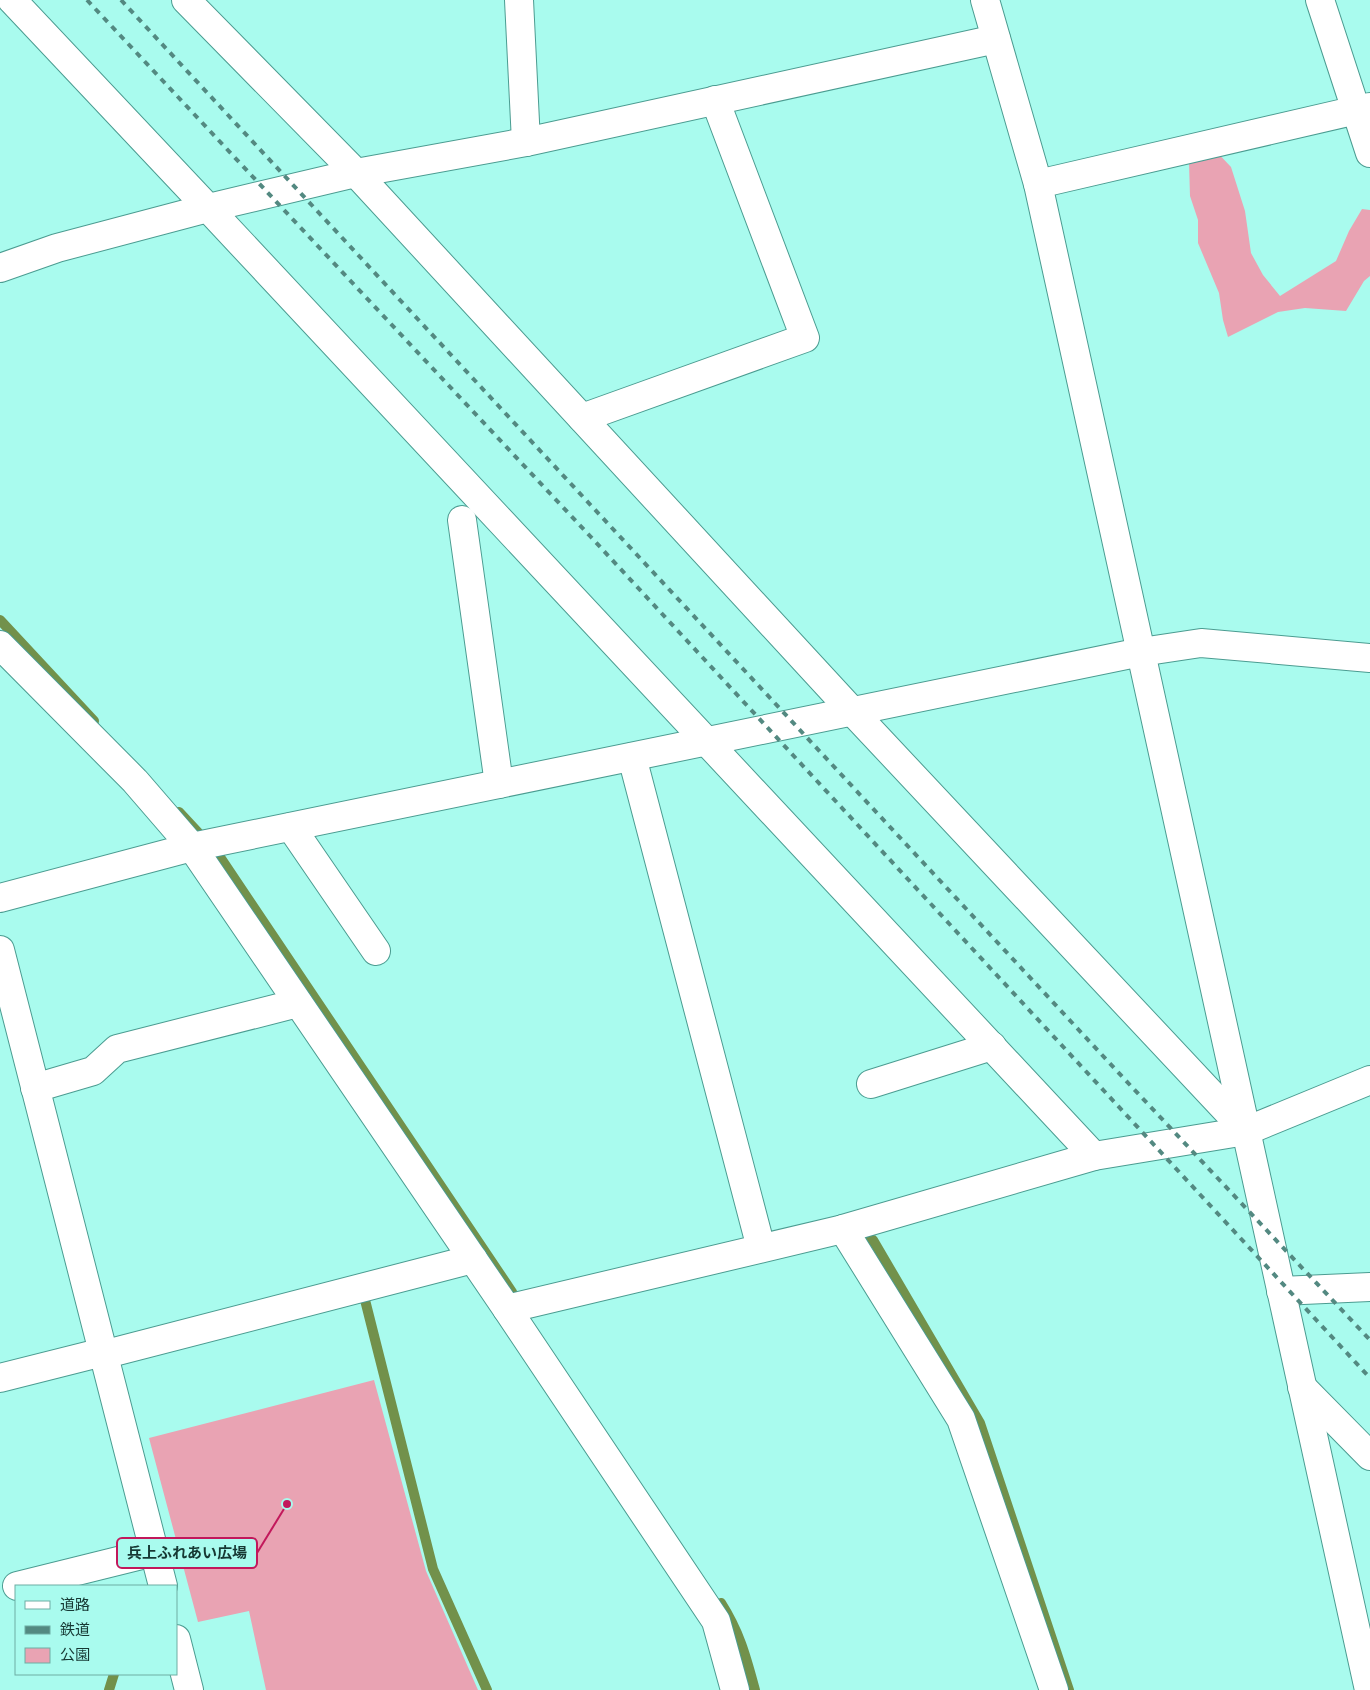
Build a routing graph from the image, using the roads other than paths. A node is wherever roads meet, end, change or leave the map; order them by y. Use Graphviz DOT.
graph roads {
  1 [pos="12,0"];
  2 [pos="186,0"];
  3 [pos="519,0"];
  4 [pos="985,0"];
  5 [pos="1320,0"];
  6 [pos="996,38"];
  7 [pos="715,100"];
  8 [pos="1363,108"];
  9 [pos="526,142"];
  10 [pos="1370,153"];
  11 [pos="356,174"];
  12 [pos="1038,184"];
  13 [pos="208,208"];
  14 [pos="0,268"];
  15 [pos="582,418"];
  16 [pos="462,520"];
  17 [pos="0,645"];
  18 [pos="1141,652"];
  19 [pos="1370,658"];
  20 [pos="852,710"];
  21 [pos="708,741"];
  22 [pos="632,757"];
  23 [pos="500,784"];
  24 [pos="291,827"];
  25 [pos="192,847"];
  26 [pos="0,898"];
  27 [pos="0,950"];
  28 [pos="376,951"];
  29 [pos="298,1003"];
  30 [pos="992,1046"];
  31 [pos="1370,1080"];
  32 [pos="871,1084"];
  33 [pos="35,1088"];
  34 [pos="1246,1131"];
  35 [pos="1094,1156"];
  36 [pos="843,1229"];
  37 [pos="761,1248"];
  38 [pos="473,1259"];
  39 [pos="1370,1287"];
  40 [pos="1281,1291"];
  41 [pos="507,1309"];
  42 [pos="103,1352"];
  43 [pos="0,1378"];
  44 [pos="1302,1387"];
  45 [pos="1370,1456"];
  46 [pos="154,1552"];
  47 [pos="21,1585"];
  48 [pos="163,1585"];
  49 [pos="15,1586"];
  50 [pos="0,1590"];
  51 [pos="178,1647"];
  52 [pos="189,1690"];
  53 [pos="735,1690"];
  54 [pos="1054,1690"];
  55 [pos="1369,1690"];
  1 -- 13 [label="street"];
  2 -- 11 [label="street"];
  3 -- 9 [label="street"];
  4 -- 6 [label="street"];
  5 -- 8 [label="street"];
  6 -- 7 [label="street"];
  6 -- 12 [label="street"];
  7 -- 9 [label="street"];
  7 -- 15 [label="street"];
  8 -- 10 [label="street"];
  8 -- 12 [label="street"];
  9 -- 11 [label="street"];
  11 -- 13 [label="street"];
  11 -- 15 [label="street"];
  12 -- 18 [label="street"];
  13 -- 14 [label="street"];
  13 -- 21 [label="street"];
  15 -- 20 [label="street"];
  16 -- 23 [label="street"];
  17 -- 25 [label="street"];
  18 -- 19 [label="street"];
  18 -- 20 [label="street"];
  18 -- 34 [label="street"];
  20 -- 21 [label="street"];
  20 -- 34 [label="street"];
  21 -- 22 [label="street"];
  21 -- 30 [label="street"];
  22 -- 23 [label="street"];
  22 -- 37 [label="street"];
  23 -- 24 [label="street"];
  24 -- 25 [label="street"];
  24 -- 28 [label="street"];
  25 -- 26 [label="street"];
  25 -- 29 [label="street"];
  27 -- 33 [label="street"];
  29 -- 33 [label="street"];
  29 -- 38 [label="street"];
  30 -- 32 [label="street"];
  30 -- 35 [label="street"];
  31 -- 34 [label="street"];
  33 -- 42 [label="street"];
  34 -- 35 [label="street"];
  34 -- 40 [label="street"];
  35 -- 36 [label="street"];
  36 -- 37 [label="street"];
  36 -- 54 [label="street"];
  37 -- 41 [label="street"];
  38 -- 41 [label="street"];
  38 -- 42 [label="street"];
  39 -- 40 [label="street"];
  40 -- 44 [label="street"];
  41 -- 53 [label="street"];
  42 -- 43 [label="street"];
  42 -- 46 [label="street"];
  44 -- 45 [label="street"];
  44 -- 55 [label="street"];
  46 -- 47 [label="street"];
  46 -- 48 [label="street"];
  49 -- 50 [label="street"];
  51 -- 52 [label="street"];
}
